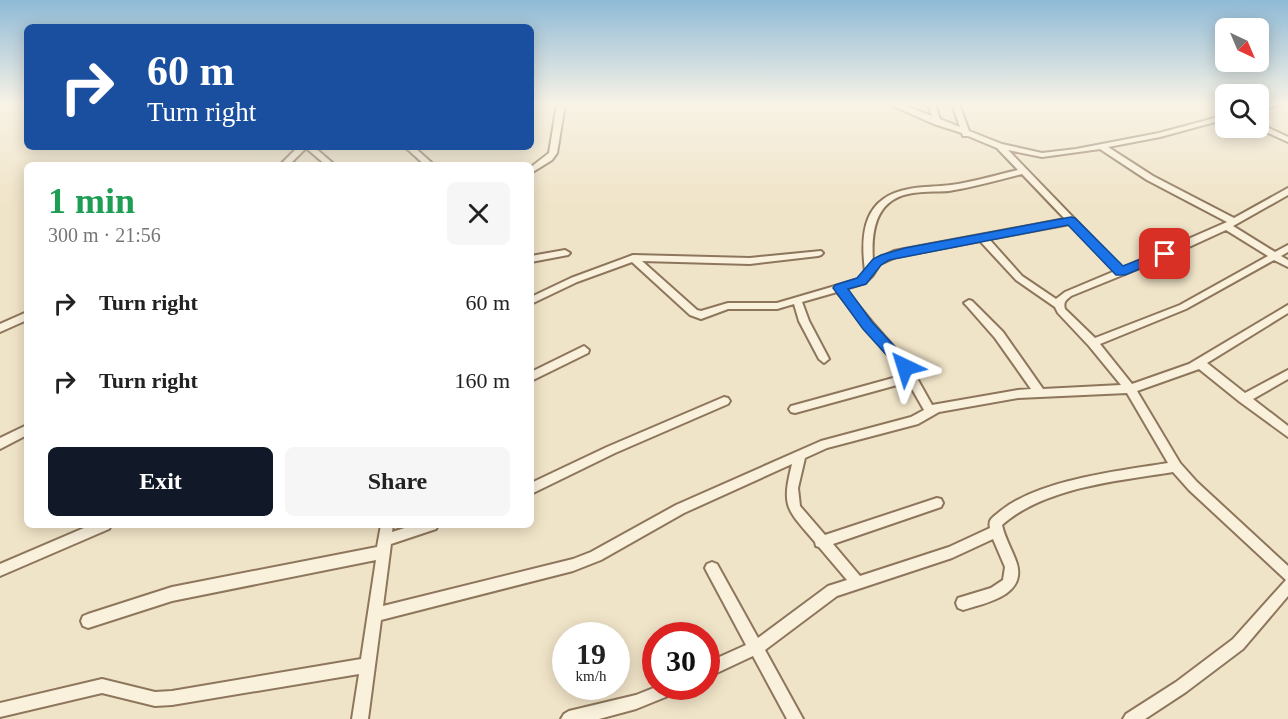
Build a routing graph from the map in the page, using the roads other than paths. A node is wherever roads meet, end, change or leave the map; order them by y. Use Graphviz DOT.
graph roads {
  1 [pos="556,138"];
  2 [pos="976,138"];
  3 [pos="1146,138"];
  4 [pos="1000,146"];
  5 [pos="1101,146"];
  6 [pos="300,150"];
  7 [pos="313,150"];
  8 [pos="412,150"];
  9 [pos="287,162"];
  10 [pos="327,162"];
  11 [pos="426,162"];
  12 [pos="534,169"];
  13 [pos="1023,171"];
  14 [pos="1288,191"];
  15 [pos="1071,220"];
  16 [pos="1230,224"];
  17 [pos="983,238"];
  18 [pos="1288,248"];
  19 [pos="565,253"];
  20 [pos="818,253"];
  21 [pos="1274,256"];
  22 [pos="534,258"];
  23 [pos="633,258"];
  24 [pos="1288,264"];
  25 [pos="1121,272"];
  26 [pos="870,273"];
  27 [pos="839,288"];
  28 [pos="534,300"];
  29 [pos="797,300"];
  30 [pos="969,303"];
  31 [pos="1059,305"];
  32 [pos="1288,308"];
  33 [pos="24,317"];
  34 [pos="0,328"];
  35 [pos="1093,343"];
  36 [pos="584,350"];
  37 [pos="824,359"];
  38 [pos="1198,363"];
  39 [pos="1288,374"];
  40 [pos="534,375"];
  41 [pos="912,377"];
  42 [pos="1130,389"];
  43 [pos="1039,392"];
  44 [pos="1244,399"];
  45 [pos="724,401"];
  46 [pos="795,409"];
  47 [pos="930,411"];
  48 [pos="24,432"];
  49 [pos="1288,432"];
  50 [pos="0,444"];
  51 [pos="800,455"];
  52 [pos="1176,467"];
  53 [pos="534,488"];
  54 [pos="937,502"];
  55 [pos="98,528"];
  56 [pos="387,528"];
  57 [pos="425,528"];
  58 [pos="996,531"];
  59 [pos="821,542"];
  60 [pos="384,546"];
  61 [pos="712,568"];
  62 [pos="0,570"];
  63 [pos="1288,575"];
  64 [pos="856,582"];
  65 [pos="1288,586"];
  66 [pos="963,603"];
  67 [pos="374,615"];
  68 [pos="88,621"];
  69 [pos="757,647"];
  70 [pos="720,664"];
  71 [pos="367,665"];
  72 [pos="642,700"];
  73 [pos="0,710"];
  74 [pos="360,719"];
  75 [pos="569,719"];
  76 [pos="795,719"];
  77 [pos="1131,719"];
  1 -- 12 [label="street"];
  2 -- 4 [label="street"];
  3 -- 5 [label="street"];
  4 -- 5 [label="street"];
  4 -- 13 [label="street"];
  5 -- 16 [label="street"];
  6 -- 9 [label="street"];
  7 -- 10 [label="street"];
  8 -- 11 [label="street"];
  13 -- 15 [label="street"];
  13 -- 26 [label="street"];
  14 -- 16 [label="street"];
  15 -- 17 [label="street"];
  15 -- 25 [label="street"];
  16 -- 21 [label="street"];
  16 -- 25 [label="street"];
  17 -- 26 [label="street"];
  17 -- 31 [label="street"];
  18 -- 21 [label="street"];
  19 -- 22 [label="street"];
  20 -- 23 [label="street"];
  21 -- 24 [label="street"];
  21 -- 35 [label="street"];
  23 -- 28 [label="street"];
  23 -- 29 [label="street"];
  25 -- 31 [label="street"];
  26 -- 27 [label="street"];
  27 -- 29 [label="street"];
  27 -- 41 [label="street"];
  29 -- 37 [label="street"];
  30 -- 43 [label="street"];
  31 -- 35 [label="street"];
  32 -- 38 [label="street"];
  33 -- 34 [label="street"];
  35 -- 42 [label="street"];
  36 -- 40 [label="street"];
  38 -- 42 [label="street"];
  38 -- 44 [label="street"];
  39 -- 44 [label="street"];
  41 -- 46 [label="street"];
  41 -- 47 [label="street"];
  42 -- 43 [label="street"];
  42 -- 52 [label="street"];
  43 -- 47 [label="street"];
  44 -- 49 [label="street"];
  45 -- 53 [label="street"];
  47 -- 51 [label="street"];
  48 -- 50 [label="street"];
  51 -- 59 [label="street"];
  51 -- 67 [label="street"];
  52 -- 58 [label="street"];
  52 -- 63 [label="street"];
  54 -- 59 [label="street"];
  55 -- 62 [label="street"];
  56 -- 60 [label="street"];
  57 -- 60 [label="street"];
  58 -- 64 [label="street"];
  58 -- 66 [label="street"];
  59 -- 64 [label="street"];
  60 -- 67 [label="street"];
  60 -- 68 [label="street"];
  61 -- 69 [label="street"];
  64 -- 69 [label="street"];
  65 -- 77 [label="street"];
  67 -- 71 [label="street"];
  69 -- 70 [label="street"];
  69 -- 76 [label="street"];
  71 -- 73 [label="street"];
  71 -- 74 [label="street"];
  72 -- 75 [label="street"];
}
